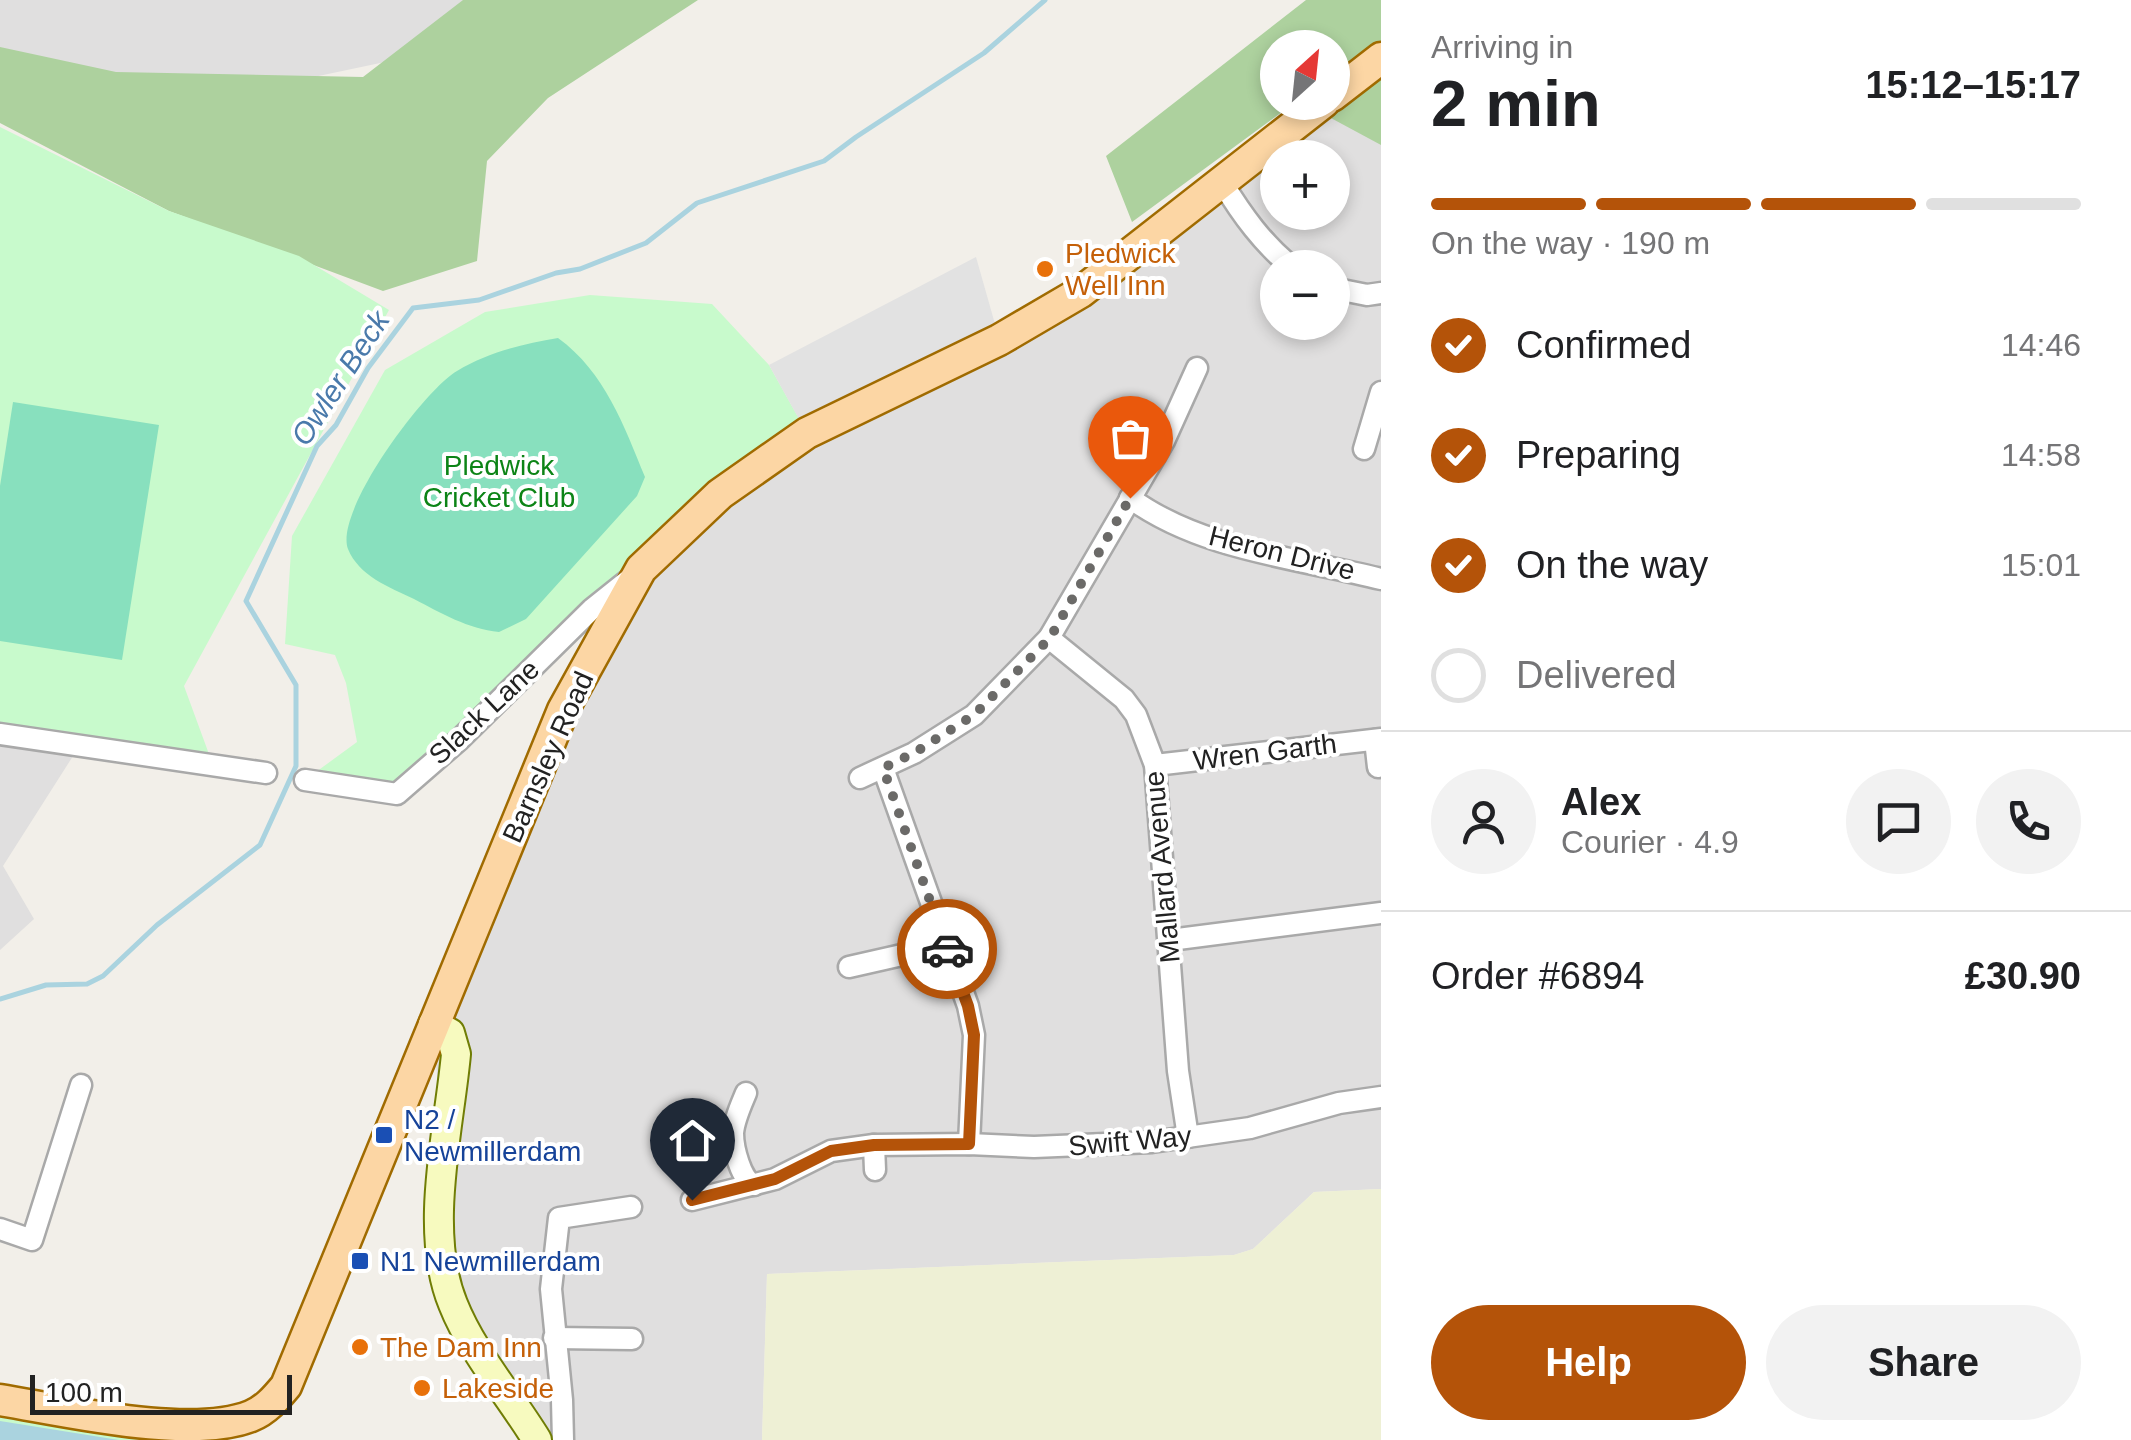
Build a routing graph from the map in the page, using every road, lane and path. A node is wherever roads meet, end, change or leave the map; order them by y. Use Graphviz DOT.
graph roads {
  1 [pos="1381,58"];
  2 [pos="1350,82"];
  3 [pos="1301,120"];
  4 [pos="1222,182"];
  5 [pos="1276,250"];
  6 [pos="1350,292"];
  7 [pos="1381,294"];
  8 [pos="1196,368"];
  9 [pos="1381,392"];
  10 [pos="1364,448"];
  11 [pos="1130,498"];
  12 [pos="642,570"];
  13 [pos="1381,579"];
  14 [pos="1050,638"];
  15 [pos="0,734"];
  16 [pos="1378,739"];
  17 [pos="1155,765"];
  18 [pos="1378,767"];
  19 [pos="883,768"];
  20 [pos="266,773"];
  21 [pos="860,778"];
  22 [pos="306,780"];
  23 [pos="1381,914"];
  24 [pos="1170,940"];
  25 [pos="946,945"];
  26 [pos="871,964"];
  27 [pos="849,968"];
  28 [pos="876,986"];
  29 [pos="433,1024"];
  30 [pos="80,1084"];
  31 [pos="746,1093"];
  32 [pos="1381,1097"];
  33 [pos="1188,1137"];
  34 [pos="969,1144"];
  35 [pos="874,1145"];
  36 [pos="875,1170"];
  37 [pos="754,1184"];
  38 [pos="692,1200"];
  39 [pos="631,1208"];
  40 [pos="0,1229"];
  41 [pos="554,1338"];
  42 [pos="632,1339"];
  43 [pos="0,1400"];
  44 [pos="537,1440"];
  45 [pos="563,1440"];
  1 -- 2 [label="main road"];
  3 -- 4 [label="main road, Barnsley Road"];
  4 -- 5 [label="street"];
  4 -- 12 [label="main road, Barnsley Road"];
  6 -- 7 [label="street"];
  8 -- 11 [label="street"];
  9 -- 10 [label="street"];
  11 -- 13 [label="street, Heron Drive"];
  11 -- 14 [label="street"];
  12 -- 22 [label="street, Slack Lane"];
  12 -- 29 [label="main road, Barnsley Road"];
  14 -- 17 [label="street, Mallard Avenue"];
  14 -- 19 [label="street"];
  15 -- 20 [label="street"];
  16 -- 17 [label="street, Wren Garth"];
  16 -- 18 [label="street, Wren Garth"];
  17 -- 24 [label="street, Mallard Avenue"];
  19 -- 21 [label="street"];
  19 -- 25 [label="street"];
  23 -- 24 [label="street"];
  24 -- 33 [label="street, Mallard Avenue"];
  25 -- 26 [label="street"];
  25 -- 34 [label="street"];
  26 -- 27 [label="street"];
  26 -- 28 [label="street"];
  29 -- 43 [label="main road, Barnsley Road"];
  29 -- 44 [label="street"];
  30 -- 40 [label="street"];
  31 -- 37 [label="street"];
  32 -- 33 [label="street, Swift Way"];
  33 -- 34 [label="street, Swift Way"];
  34 -- 35 [label="street, Swift Way"];
  35 -- 36 [label="street"];
  35 -- 37 [label="street, Swift Way"];
  37 -- 38 [label="street, Swift Way"];
  39 -- 41 [label="street"];
  41 -- 42 [label="street"];
  41 -- 45 [label="street"];
}
